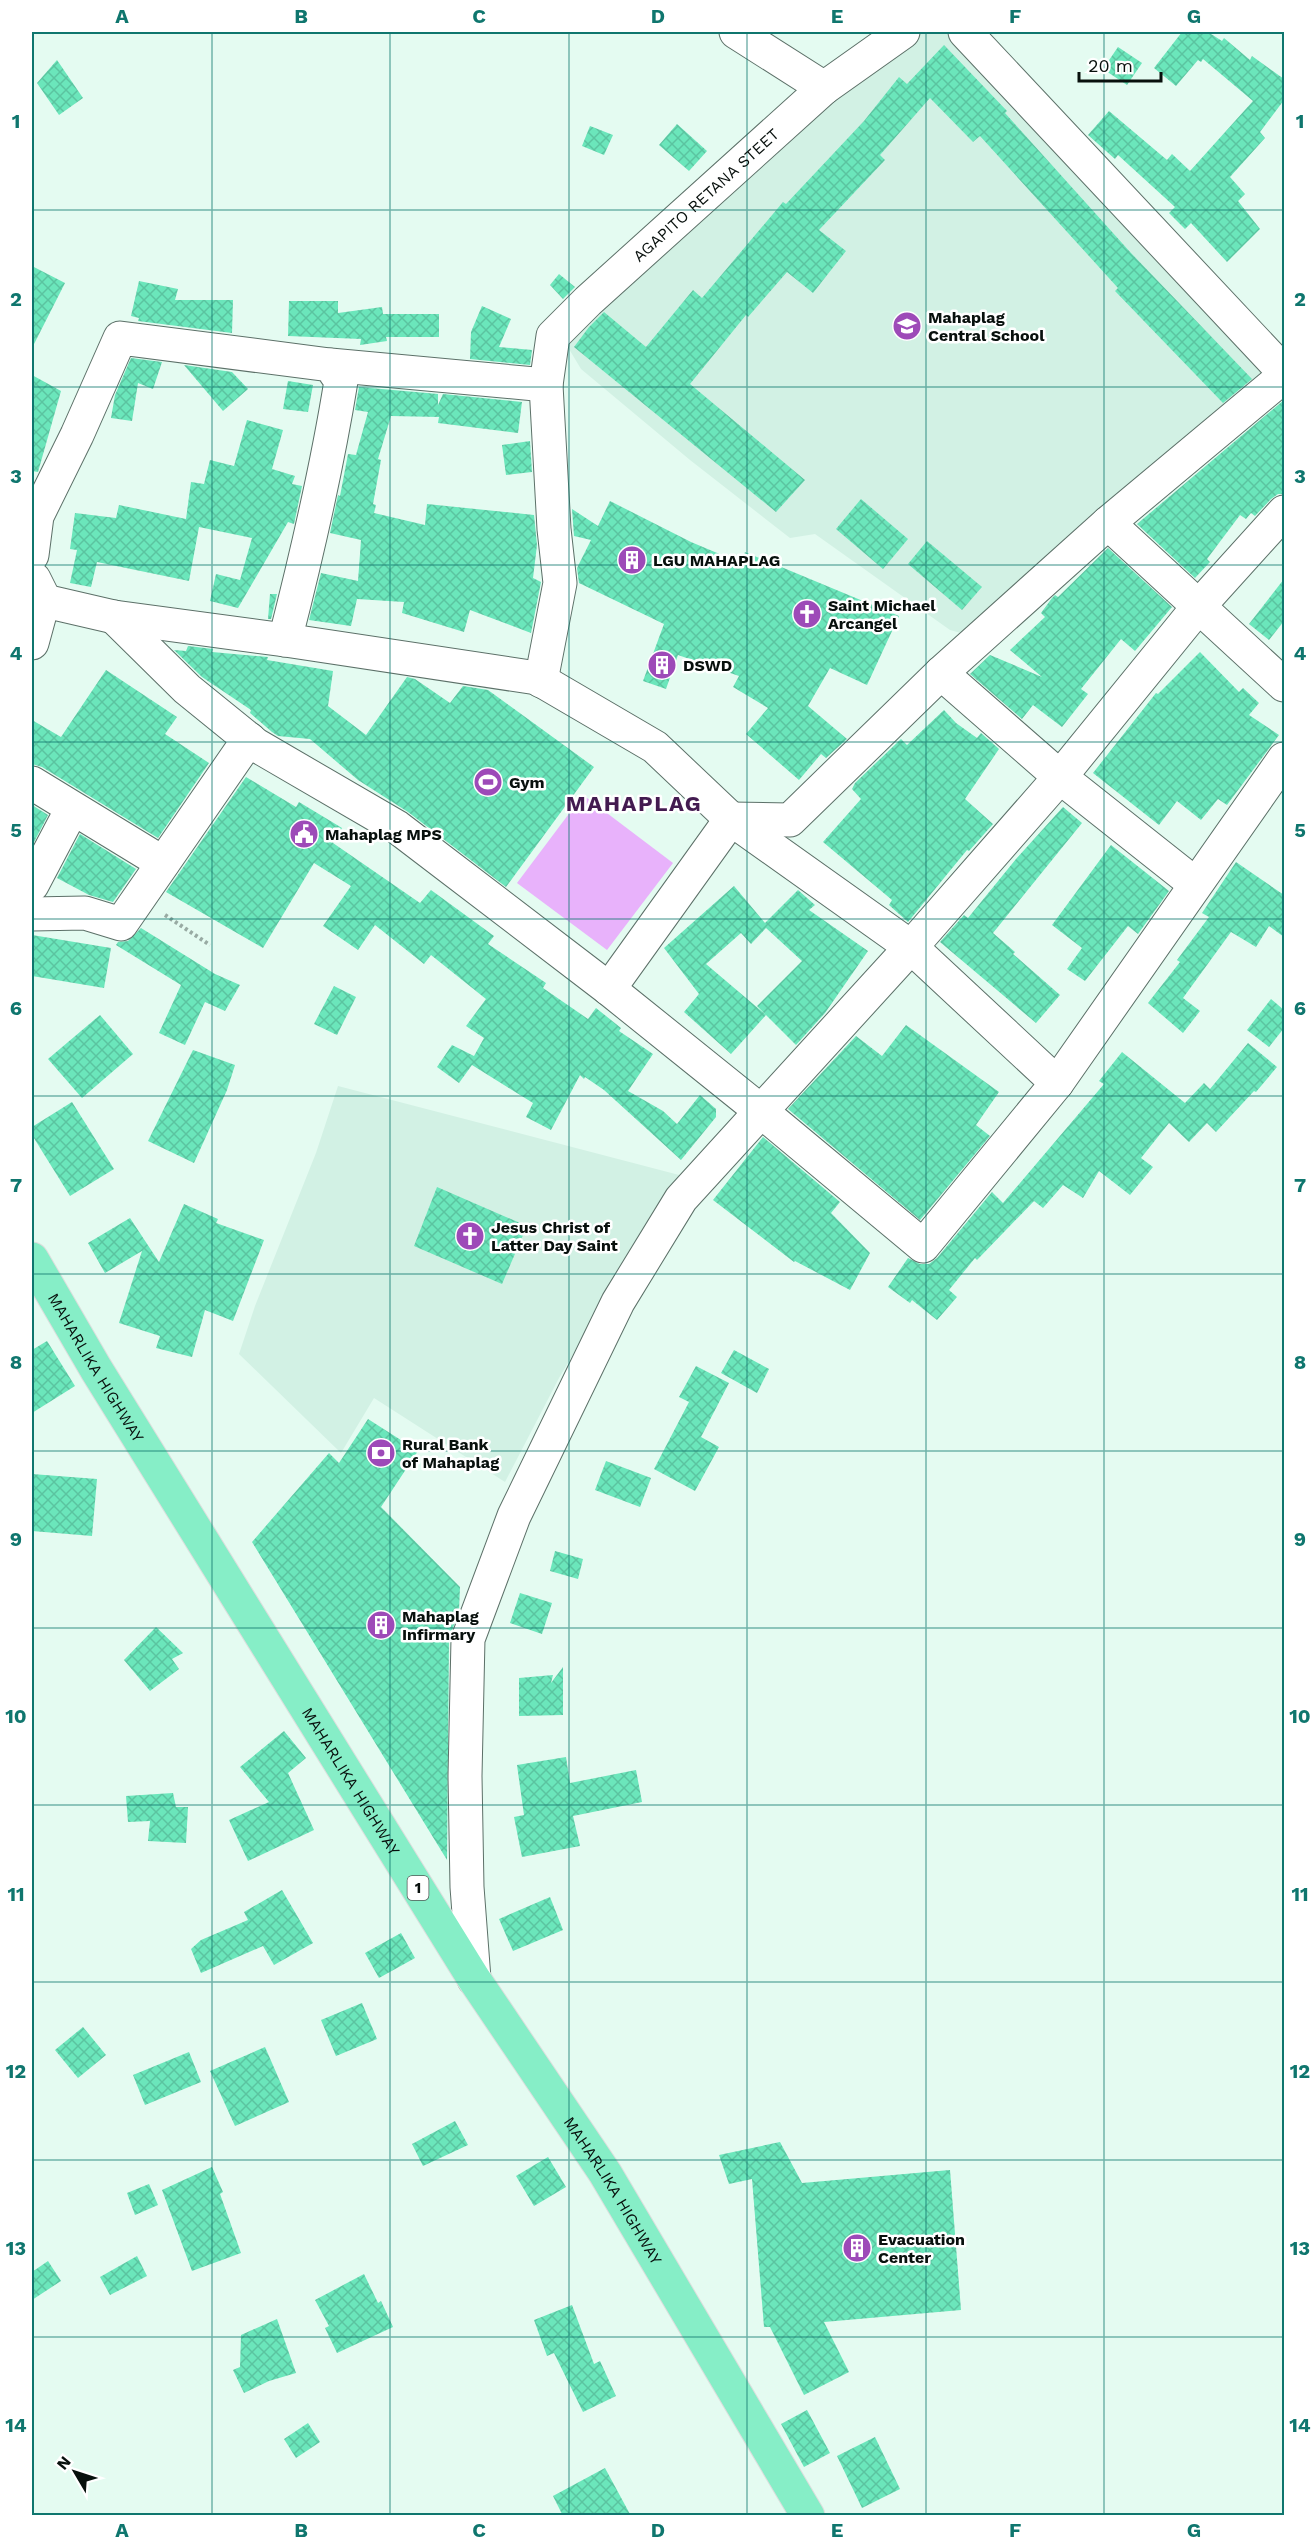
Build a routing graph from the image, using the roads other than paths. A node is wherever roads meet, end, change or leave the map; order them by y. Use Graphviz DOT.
graph roads {
  1 [pos="736,32"];
  2 [pos="903,32"];
  3 [pos="965,32"];
  4 [pos="824,88"];
  5 [pos="330,365"];
  6 [pos="1284,374"];
  7 [pos="546,385"];
  8 [pos="1284,512"];
  9 [pos="1108,523"];
  10 [pos="32,555"];
  11 [pos="36,590"];
  12 [pos="1199,606"];
  13 [pos="114,617"];
  14 [pos="285,640"];
  15 [pos="32,643"];
  16 [pos="941,673"];
  17 [pos="542,681"];
  18 [pos="1284,685"];
  19 [pos="249,739"];
  20 [pos="1284,759"];
  21 [pos="1060,777"];
  22 [pos="32,783"];
  23 [pos="72,809"];
  24 [pos="731,819"];
  25 [pos="163,863"];
  26 [pos="1195,884"];
  27 [pos="32,885"];
  28 [pos="32,914"];
  29 [pos="911,947"];
  30 [pos="609,989"];
  31 [pos="1057,1083"];
  32 [pos="762,1112"];
  33 [pos="32,1259"];
  34 [pos="474,1979"];
  35 [pos="808,2516"];
  1 -- 4 [label="street"];
  2 -- 4 [label="street, AGAPITO RETANA STEET"];
  3 -- 6 [label="street"];
  4 -- 7 [label="street, AGAPITO RETANA STEET"];
  5 -- 7 [label="street"];
  5 -- 10 [label="street"];
  5 -- 14 [label="street"];
  6 -- 9 [label="street"];
  7 -- 17 [label="street, AGAPITO RETANA STEET"];
  8 -- 12 [label="street"];
  9 -- 12 [label="street"];
  9 -- 16 [label="street"];
  11 -- 13 [label="street"];
  11 -- 15 [label="street"];
  12 -- 18 [label="street"];
  12 -- 21 [label="street"];
  13 -- 14 [label="street"];
  13 -- 19 [label="street"];
  14 -- 17 [label="street"];
  16 -- 21 [label="street"];
  16 -- 24 [label="street"];
  17 -- 24 [label="street"];
  19 -- 25 [label="street"];
  19 -- 30 [label="street"];
  20 -- 26 [label="street"];
  21 -- 26 [label="street"];
  21 -- 29 [label="street"];
  22 -- 23 [label="street"];
  23 -- 25 [label="street"];
  23 -- 27 [label="street"];
  24 -- 29 [label="street"];
  24 -- 30 [label="street"];
  25 -- 28 [label="street"];
  26 -- 31 [label="street"];
  29 -- 31 [label="street"];
  29 -- 32 [label="street"];
  30 -- 32 [label="street"];
  31 -- 32 [label="street"];
  32 -- 34 [label="street"];
  33 -- 34 [label="highway, MAHARLIKA HIGHWAY / 1"];
  34 -- 35 [label="highway, MAHARLIKA HIGHWAY / 1"];
}
